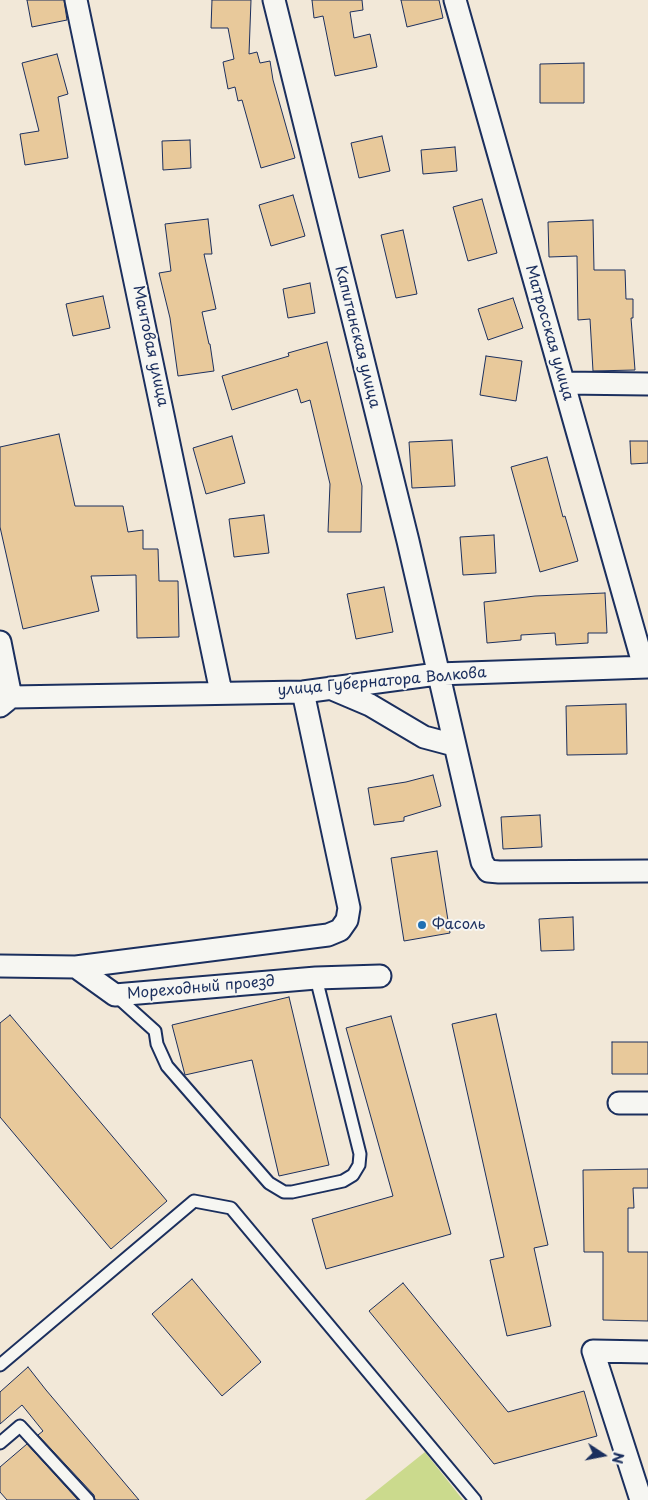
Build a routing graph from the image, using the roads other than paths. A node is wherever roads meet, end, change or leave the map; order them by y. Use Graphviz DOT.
graph roads {
  1 [pos="76,0"];
  2 [pos="274,0"];
  3 [pos="455,0"];
  4 [pos="564,383"];
  5 [pos="648,384"];
  6 [pos="0,642"];
  7 [pos="646,667"];
  8 [pos="437,674"];
  9 [pos="330,688"];
  10 [pos="221,692"];
  11 [pos="303,692"];
  12 [pos="5,701"];
  13 [pos="454,745"];
  14 [pos="648,871"];
  15 [pos="0,966"];
  16 [pos="76,966"];
  17 [pos="380,976"];
  18 [pos="316,978"];
  19 [pos="115,995"];
  20 [pos="619,1103"];
  21 [pos="648,1103"];
  22 [pos="648,1352"];
  23 [pos="0,1365"];
  24 [pos="0,1443"];
  25 [pos="88,1500"];
  26 [pos="474,1500"];
  27 [pos="640,1500"];
  1 -- 10 [label="street, Мачтовая улица"];
  2 -- 8 [label="street, Капитанская улица"];
  3 -- 4 [label="street, Матросская улица"];
  4 -- 5 [label="street"];
  4 -- 7 [label="street, Матросская улица"];
  6 -- 12 [label="street"];
  7 -- 8 [label="street, улица Губернатора Волкова"];
  8 -- 9 [label="street, улица Губернатора Волкова"];
  8 -- 13 [label="street, Капитанская улица"];
  9 -- 11 [label="street, улица Губернатора Волкова"];
  9 -- 13 [label="street"];
  10 -- 11 [label="street, улица Губернатора Волкова"];
  10 -- 12 [label="street, улица Губернатора Волкова"];
  11 -- 16 [label="street"];
  13 -- 14 [label="street, Капитанская улица"];
  15 -- 16 [label="street"];
  16 -- 19 [label="street, Мореходный проезд"];
  17 -- 18 [label="street, Мореходный проезд"];
  18 -- 19 [label="street, Мореходный проезд"];
  18 -- 19 [label="lane"];
  20 -- 21 [label="street"];
  22 -- 27 [label="street"];
  23 -- 26 [label="lane"];
  24 -- 25 [label="lane"];
}
